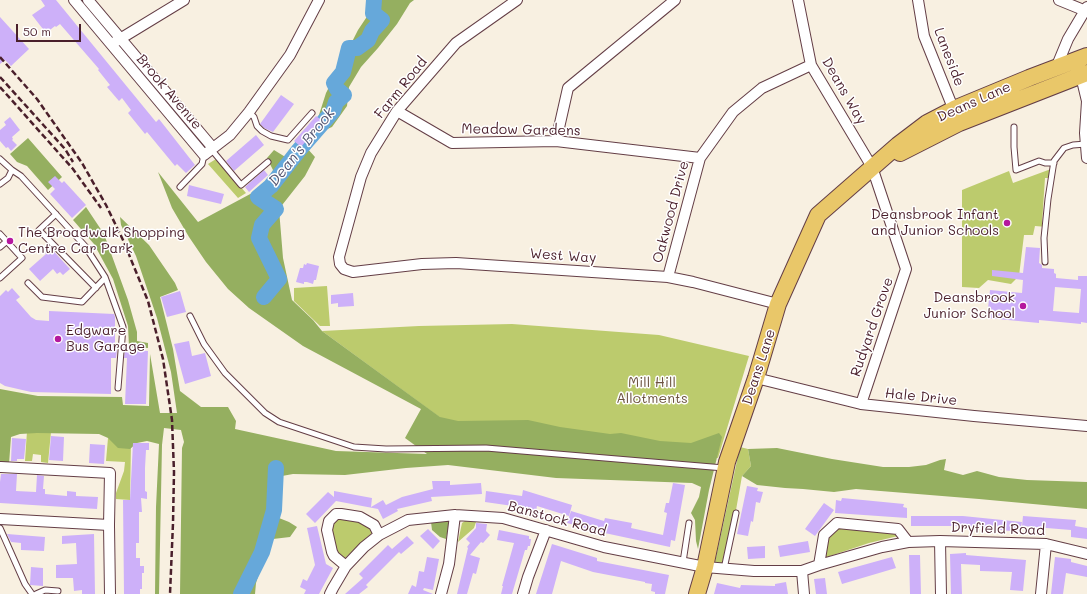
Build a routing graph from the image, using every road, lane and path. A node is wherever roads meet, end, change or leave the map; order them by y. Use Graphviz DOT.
graph roads {
  1 [pos="74,0"];
  2 [pos="88,0"];
  3 [pos="184,0"];
  4 [pos="319,0"];
  5 [pos="517,0"];
  6 [pos="676,0"];
  7 [pos="798,0"];
  8 [pos="918,0"];
  9 [pos="1059,0"];
  10 [pos="1086,9"];
  11 [pos="116,41"];
  12 [pos="1087,56"];
  13 [pos="811,65"];
  14 [pos="1056,68"];
  15 [pos="1084,74"];
  16 [pos="1061,83"];
  17 [pos="397,111"];
  18 [pos="249,112"];
  19 [pos="312,113"];
  20 [pos="957,116"];
  21 [pos="1014,127"];
  22 [pos="556,141"];
  23 [pos="1086,144"];
  24 [pos="209,151"];
  25 [pos="700,158"];
  26 [pos="1087,158"];
  27 [pos="0,159"];
  28 [pos="268,162"];
  29 [pos="1054,163"];
  30 [pos="872,167"];
  31 [pos="12,170"];
  32 [pos="0,184"];
  33 [pos="180,187"];
  34 [pos="56,214"];
  35 [pos="0,234"];
  36 [pos="7,241"];
  37 [pos="0,247"];
  38 [pos="1044,262"];
  39 [pos="344,269"];
  40 [pos="668,277"];
  41 [pos="0,278"];
  42 [pos="105,278"];
  43 [pos="28,283"];
  44 [pos="96,288"];
  45 [pos="778,304"];
  46 [pos="190,316"];
  47 [pos="756,378"];
  48 [pos="118,388"];
  49 [pos="861,404"];
  50 [pos="1087,426"];
  51 [pos="0,467"];
  52 [pos="725,468"];
  53 [pos="736,513"];
  54 [pos="455,515"];
  55 [pos="0,519"];
  56 [pos="689,523"];
  57 [pos="109,525"];
  58 [pos="0,528"];
  59 [pos="546,530"];
  60 [pos="379,535"];
  61 [pos="940,541"];
  62 [pos="908,542"];
  63 [pos="1046,544"];
  64 [pos="1087,554"];
  65 [pos="683,562"];
  66 [pos="819,565"];
  67 [pos="346,566"];
  68 [pos="705,567"];
  69 [pos="724,569"];
  70 [pos="802,571"];
  71 [pos="58,591"];
  72 [pos="32,594"];
  73 [pos="36,594"];
  74 [pos="110,594"];
  75 [pos="330,594"];
  76 [pos="441,594"];
  77 [pos="523,594"];
  78 [pos="698,594"];
  79 [pos="804,594"];
  80 [pos="941,594"];
  81 [pos="1041,594"];
  1 -- 11 [label="street, Brook Avenue"];
  2 -- 11 [label="street, Brook Avenue"];
  3 -- 11 [label="street"];
  4 -- 18 [label="street"];
  5 -- 17 [label="street, Farm Road"];
  6 -- 22 [label="street"];
  7 -- 13 [label="street, Deans Way"];
  8 -- 20 [label="street, Laneside"];
  9 -- 10 [label="street"];
  10 -- 14 [label="street"];
  11 -- 24 [label="street, Brook Avenue"];
  12 -- 14 [label="main road, Deans Lane"];
  13 -- 25 [label="street, Oakwood Drive"];
  13 -- 30 [label="street, Deans Way"];
  14 -- 16 [label="street"];
  14 -- 20 [label="main road, Deans Lane"];
  15 -- 16 [label="main road, Deans Lane"];
  15 -- 23 [label="street"];
  16 -- 20 [label="main road, Deans Lane"];
  17 -- 22 [label="street, Meadow Gardens"];
  17 -- 39 [label="street, Farm Road"];
  18 -- 19 [label="lane"];
  18 -- 24 [label="street"];
  20 -- 30 [label="main road, Deans Lane"];
  21 -- 29 [label="lane"];
  22 -- 25 [label="street, Meadow Gardens"];
  23 -- 26 [label="street"];
  23 -- 29 [label="lane"];
  24 -- 28 [label="lane"];
  24 -- 33 [label="lane"];
  25 -- 40 [label="street, Oakwood Drive"];
  27 -- 31 [label="lane"];
  29 -- 38 [label="lane"];
  30 -- 45 [label="main road, Deans Lane"];
  30 -- 49 [label="street, Rudyard Grove"];
  31 -- 32 [label="lane"];
  31 -- 34 [label="lane"];
  34 -- 42 [label="lane"];
  34 -- 44 [label="lane"];
  35 -- 36 [label="lane"];
  36 -- 37 [label="lane"];
  36 -- 41 [label="lane"];
  39 -- 40 [label="street, West Way"];
  40 -- 45 [label="street, West Way"];
  42 -- 44 [label="lane"];
  42 -- 48 [label="lane"];
  43 -- 44 [label="lane"];
  45 -- 47 [label="main road, Deans Lane"];
  46 -- 52 [label="lane"];
  47 -- 49 [label="street, Hale Drive"];
  47 -- 52 [label="main road, Deans Lane"];
  49 -- 50 [label="street, Hale Drive"];
  51 -- 57 [label="street"];
  52 -- 68 [label="main road, Deans Lane"];
  53 -- 69 [label="lane"];
  54 -- 59 [label="street, Banstock Road"];
  54 -- 60 [label="street, Banstock Road"];
  54 -- 76 [label="street"];
  55 -- 57 [label="street"];
  56 -- 65 [label="lane"];
  57 -- 74 [label="street"];
  58 -- 72 [label="lane"];
  59 -- 65 [label="street, Banstock Road"];
  59 -- 77 [label="street"];
  60 -- 67 [label="street, Banstock Road"];
  60 -- 67 [label="street"];
  61 -- 62 [label="street, Dryfield Road"];
  61 -- 63 [label="street, Dryfield Road"];
  61 -- 80 [label="street"];
  62 -- 66 [label="street, Dryfield Road"];
  62 -- 66 [label="street"];
  63 -- 64 [label="street, Dryfield Road"];
  63 -- 81 [label="street"];
  65 -- 68 [label="street, Banstock Road"];
  66 -- 70 [label="street, Dryfield Road"];
  67 -- 75 [label="street, Banstock Road"];
  68 -- 69 [label="street, Dryfield Road"];
  68 -- 78 [label="main road, Deans Lane"];
  69 -- 70 [label="street, Dryfield Road"];
  70 -- 79 [label="street"];
  71 -- 73 [label="lane"];
}
